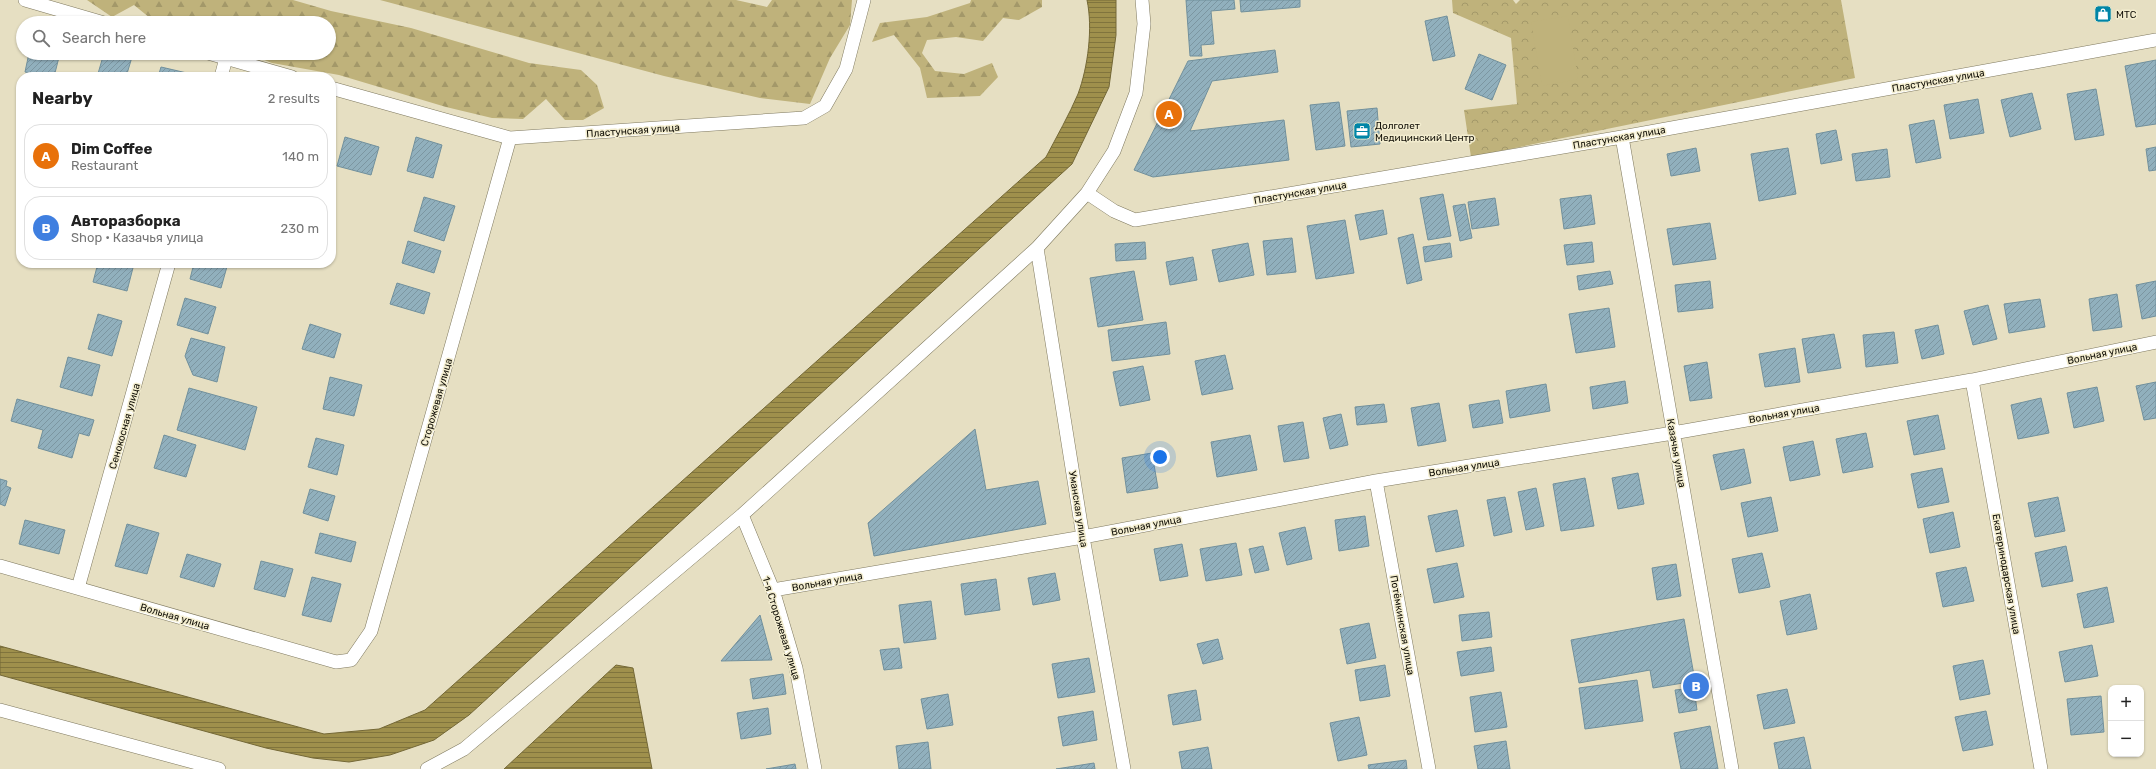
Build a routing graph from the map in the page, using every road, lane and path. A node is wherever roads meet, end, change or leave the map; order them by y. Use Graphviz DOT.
graph roads {
  1 [pos="25,0"];
  2 [pos="864,0"];
  3 [pos="1142,0"];
  4 [pos="80,16"];
  5 [pos="2156,40"];
  6 [pos="225,60"];
  7 [pos="233,60"];
  8 [pos="222,72"];
  9 [pos="275,72"];
  10 [pos="336,89"];
  11 [pos="1622,137"];
  12 [pos="510,138"];
  13 [pos="1087,193"];
  14 [pos="1037,248"];
  15 [pos="168,268"];
  16 [pos="2156,342"];
  17 [pos="1972,380"];
  18 [pos="1673,433"];
  19 [pos="1376,481"];
  20 [pos="742,515"];
  21 [pos="1083,537"];
  22 [pos="0,566"];
  23 [pos="78,588"];
  24 [pos="773,590"];
  25 [pos="351,660"];
  26 [pos="0,710"];
  27 [pos="219,769"];
  28 [pos="427,769"];
  29 [pos="815,769"];
  30 [pos="1124,769"];
  31 [pos="1429,769"];
  32 [pos="1732,769"];
  33 [pos="2042,769"];
  1 -- 4 [label="street"];
  2 -- 12 [label="street, Пластунская улица"];
  3 -- 13 [label="street"];
  5 -- 11 [label="street, Пластунская улица"];
  6 -- 8 [label="street"];
  7 -- 9 [label="street"];
  10 -- 12 [label="street, Пластунская улица"];
  11 -- 13 [label="street, Пластунская улица"];
  11 -- 18 [label="street, Казачья улица"];
  12 -- 25 [label="street, Сторожевая улица"];
  13 -- 14 [label="street"];
  14 -- 20 [label="street"];
  14 -- 21 [label="street, Уманская улица"];
  15 -- 23 [label="street, Сенокосная улица"];
  16 -- 17 [label="street, Вольная улица"];
  17 -- 18 [label="street, Вольная улица"];
  17 -- 33 [label="street, Екатеринодарская улица"];
  18 -- 19 [label="street, Вольная улица"];
  18 -- 32 [label="street, Казачья улица"];
  19 -- 21 [label="street, Вольная улица"];
  19 -- 31 [label="street, Потёмкинская улица"];
  20 -- 24 [label="street, 1-я Сторожевая улица"];
  20 -- 28 [label="street"];
  21 -- 24 [label="street, Вольная улица"];
  21 -- 30 [label="street, Уманская улица"];
  22 -- 23 [label="street, Вольная улица"];
  23 -- 25 [label="street, Вольная улица"];
  24 -- 29 [label="street, 1-я Сторожевая улица"];
  26 -- 27 [label="street"];
}
